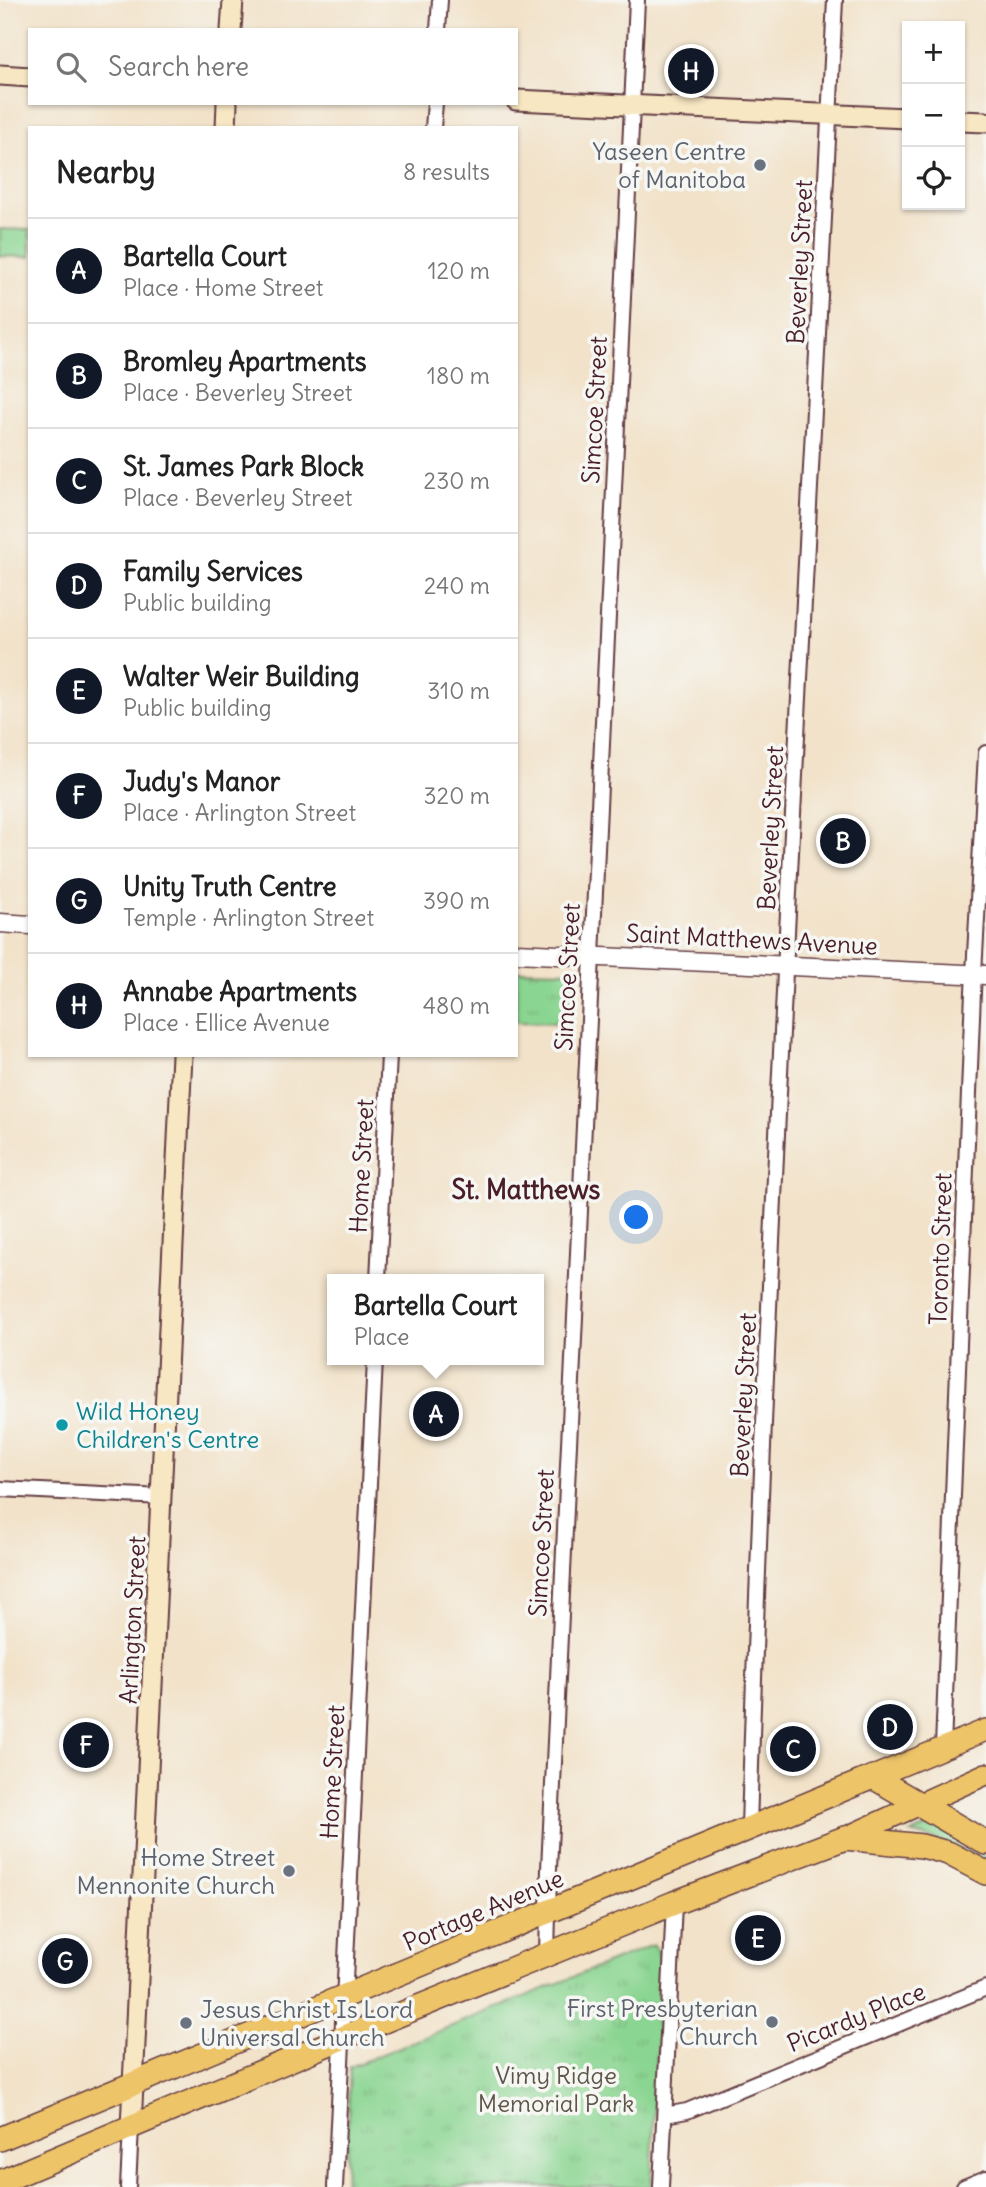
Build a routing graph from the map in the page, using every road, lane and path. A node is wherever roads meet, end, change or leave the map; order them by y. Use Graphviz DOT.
graph roads {
  1 [pos="233,0"];
  2 [pos="440,0"];
  3 [pos="636,0"];
  4 [pos="835,0"];
  5 [pos="232,28"];
  6 [pos="438,28"];
  7 [pos="0,75"];
  8 [pos="28,77"];
  9 [pos="518,100"];
  10 [pos="227,105"];
  11 [pos="435,105"];
  12 [pos="632,105"];
  13 [pos="829,115"];
  14 [pos="902,118"];
  15 [pos="965,121"];
  16 [pos="986,122"];
  17 [pos="226,126"];
  18 [pos="433,126"];
  19 [pos="986,753"];
  20 [pos="0,923"];
  21 [pos="28,925"];
  22 [pos="518,954"];
  23 [pos="590,956"];
  24 [pos="786,965"];
  25 [pos="980,975"];
  26 [pos="182,1057"];
  27 [pos="389,1057"];
  28 [pos="378,1274"];
  29 [pos="374,1365"];
  30 [pos="0,1489"];
  31 [pos="163,1497"];
  32 [pos="986,1730"];
  33 [pos="943,1748"];
  34 [pos="986,1773"];
  35 [pos="873,1777"];
  36 [pos="919,1805"];
  37 [pos="749,1827"];
  38 [pos="845,1838"];
  39 [pos="986,1843"];
  40 [pos="986,1873"];
  41 [pos="674,1903"];
  42 [pos="547,1911"];
  43 [pos="547,1955"];
  44 [pos="986,1988"];
  45 [pos="344,1998"];
  46 [pos="342,2038"];
  47 [pos="134,2083"];
  48 [pos="665,2115"];
  49 [pos="131,2127"];
  50 [pos="0,2139"];
  51 [pos="986,2178"];
  52 [pos="0,2182"];
  53 [pos="128,2187"];
  54 [pos="335,2187"];
  55 [pos="661,2187"];
  56 [pos="964,2187"];
  1 -- 5 [label="main road"];
  2 -- 6 [label="street"];
  3 -- 12 [label="street, Simcoe Street"];
  4 -- 13 [label="street, Beverley Street"];
  7 -- 8 [label="main road"];
  9 -- 12 [label="main road"];
  10 -- 17 [label="main road"];
  11 -- 18 [label="street"];
  12 -- 13 [label="main road"];
  12 -- 23 [label="street, Simcoe Street"];
  13 -- 14 [label="main road"];
  13 -- 24 [label="street, Beverley Street"];
  15 -- 16 [label="main road"];
  19 -- 25 [label="street, Toronto Street"];
  20 -- 21 [label="street"];
  22 -- 23 [label="street, Saint Matthews Avenue"];
  23 -- 24 [label="street, Saint Matthews Avenue"];
  23 -- 42 [label="street, Simcoe Street"];
  24 -- 25 [label="street, Saint Matthews Avenue"];
  24 -- 37 [label="street, Beverley Street"];
  25 -- 33 [label="street, Toronto Street"];
  26 -- 31 [label="main road, Arlington Street"];
  27 -- 28 [label="street, Home Street"];
  29 -- 45 [label="street, Home Street"];
  30 -- 31 [label="street"];
  31 -- 47 [label="main road, Arlington Street"];
  32 -- 33 [label="main road, Portage Avenue"];
  33 -- 35 [label="main road, Portage Avenue"];
  34 -- 36 [label="main road"];
  35 -- 36 [label="highway"];
  35 -- 37 [label="highway, Portage Avenue"];
  36 -- 38 [label="main road"];
  36 -- 39 [label="highway"];
  37 -- 42 [label="highway, Portage Avenue"];
  38 -- 40 [label="highway"];
  38 -- 41 [label="highway"];
  41 -- 43 [label="highway"];
  41 -- 48 [label="street"];
  42 -- 43 [label="street, Simcoe Street"];
  42 -- 45 [label="highway, Portage Avenue"];
  43 -- 46 [label="highway"];
  44 -- 48 [label="street, Picardy Place"];
  45 -- 46 [label="street, Home Street"];
  45 -- 47 [label="highway, Portage Avenue"];
  46 -- 49 [label="highway"];
  46 -- 54 [label="street, Home Street"];
  47 -- 49 [label="main road, Arlington Street"];
  47 -- 50 [label="highway, Portage Avenue"];
  48 -- 55 [label="street"];
  49 -- 52 [label="highway"];
  49 -- 53 [label="street, Arlington Street"];
  51 -- 56 [label="street"];
}
